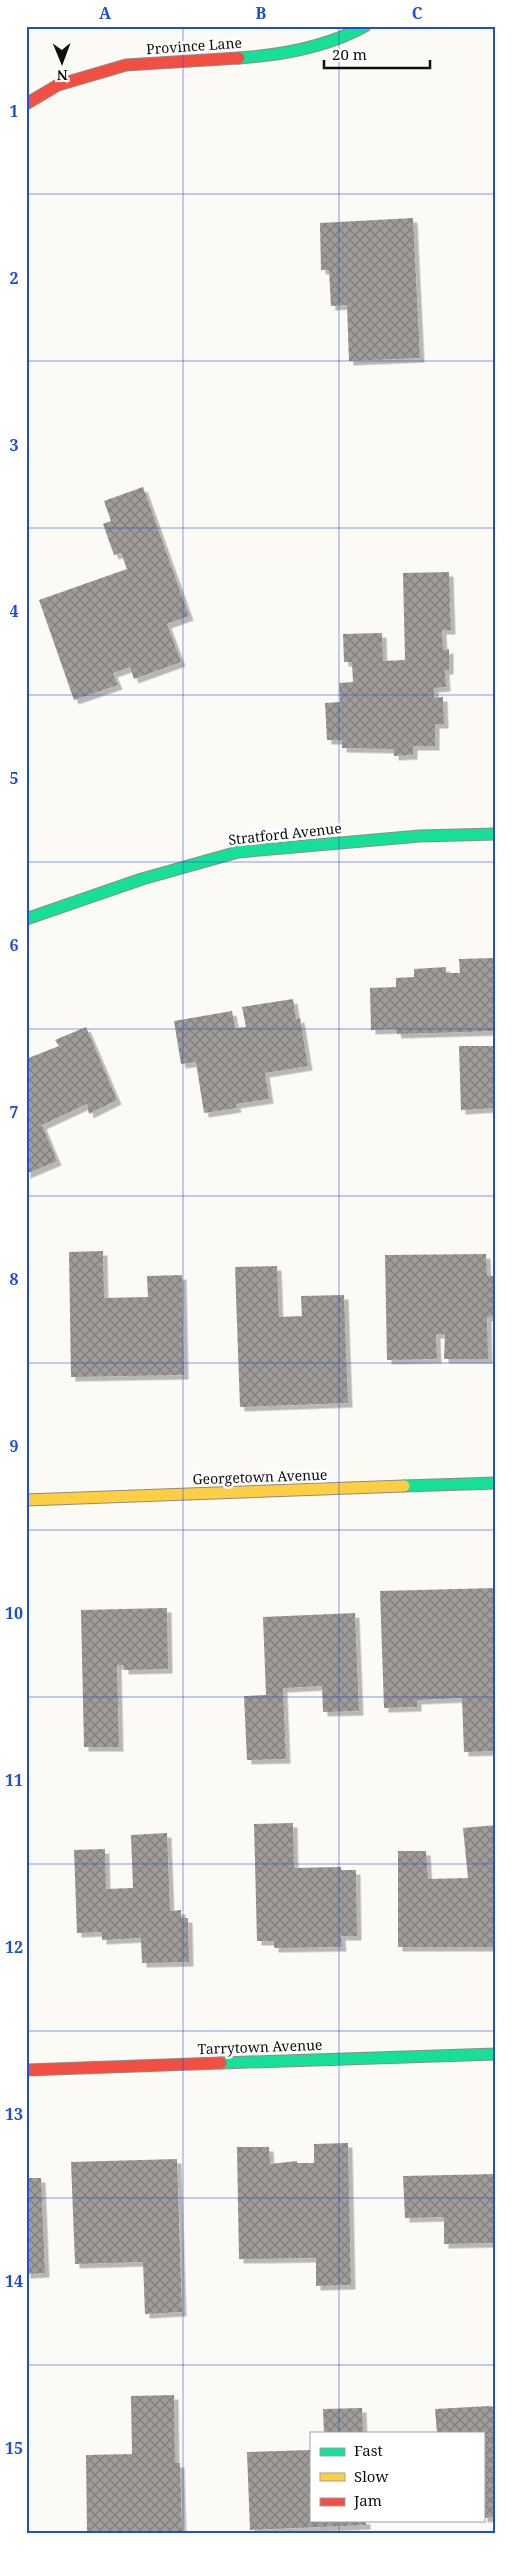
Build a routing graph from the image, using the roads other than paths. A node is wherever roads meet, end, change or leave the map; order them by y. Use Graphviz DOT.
graph roads {
  1 [pos="365,26"];
  2 [pos="26,104"];
  3 [pos="496,834"];
  4 [pos="26,919"];
  5 [pos="496,1484"];
  6 [pos="26,1500"];
  7 [pos="496,2054"];
  8 [pos="26,2070"];
  1 -- 2 [label="street, Province Lane"];
  3 -- 4 [label="street, Stratford Avenue"];
  5 -- 6 [label="street, Georgetown Avenue"];
  7 -- 8 [label="street, Tarrytown Avenue"];
}
